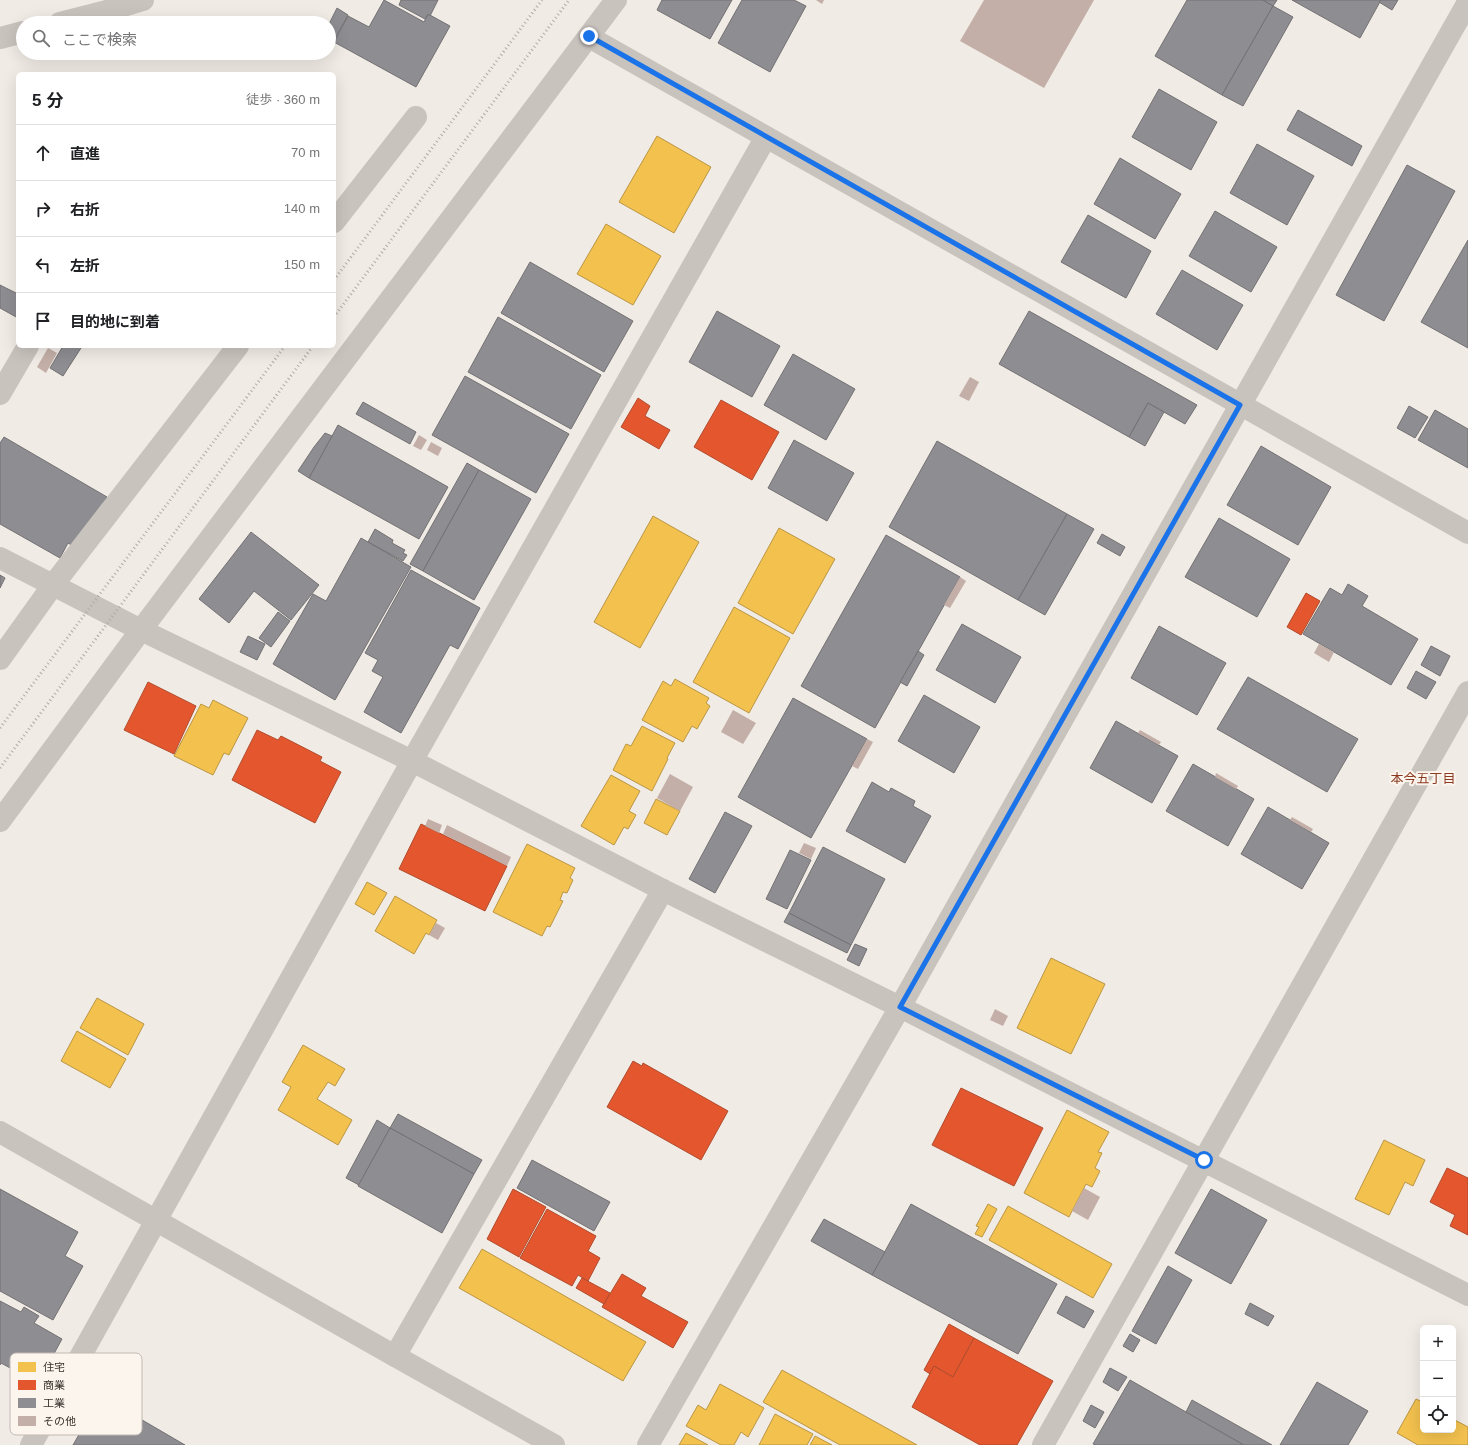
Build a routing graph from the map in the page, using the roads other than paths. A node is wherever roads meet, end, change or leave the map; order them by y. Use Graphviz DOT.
graph roads {
  1 [pos="143,0"];
  2 [pos="616,0"];
  3 [pos="1468,2"];
  4 [pos="87,16"];
  5 [pos="16,34"];
  6 [pos="589,36"];
  7 [pos="0,38"];
  8 [pos="416,116"];
  9 [pos="766,137"];
  10 [pos="336,219"];
  11 [pos="27,348"];
  12 [pos="236,348"];
  13 [pos="0,394"];
  14 [pos="1240,405"];
  15 [pos="1468,533"];
  16 [pos="0,558"];
  17 [pos="53,585"];
  18 [pos="141,630"];
  19 [pos="0,659"];
  20 [pos="1468,692"];
  21 [pos="412,761"];
  22 [pos="0,821"];
  23 [pos="663,890"];
  24 [pos="900,1007"];
  25 [pos="0,1132"];
  26 [pos="1204,1160"];
  27 [pos="156,1220"];
  28 [pos="1468,1294"];
  29 [pos="82,1353"];
  30 [pos="395,1356"];
  31 [pos="36,1435"];
  32 [pos="30,1445"];
  33 [pos="554,1445"];
  34 [pos="648,1445"];
  35 [pos="1043,1445"];
  1 -- 4 [label="street"];
  2 -- 6 [label="street"];
  3 -- 14 [label="street"];
  5 -- 7 [label="street"];
  6 -- 9 [label="street"];
  6 -- 18 [label="street"];
  8 -- 10 [label="street"];
  9 -- 14 [label="street"];
  9 -- 21 [label="street"];
  11 -- 13 [label="street"];
  12 -- 17 [label="street"];
  14 -- 15 [label="street"];
  14 -- 24 [label="street"];
  16 -- 17 [label="street"];
  17 -- 18 [label="street"];
  17 -- 19 [label="street"];
  18 -- 21 [label="street"];
  18 -- 22 [label="street"];
  20 -- 26 [label="street"];
  21 -- 23 [label="street"];
  21 -- 27 [label="street"];
  23 -- 24 [label="street"];
  23 -- 30 [label="street"];
  24 -- 26 [label="street"];
  24 -- 34 [label="street"];
  25 -- 27 [label="street"];
  26 -- 28 [label="street"];
  26 -- 35 [label="street"];
  27 -- 29 [label="street"];
  27 -- 30 [label="street"];
  30 -- 33 [label="street"];
  31 -- 32 [label="street"];
}
